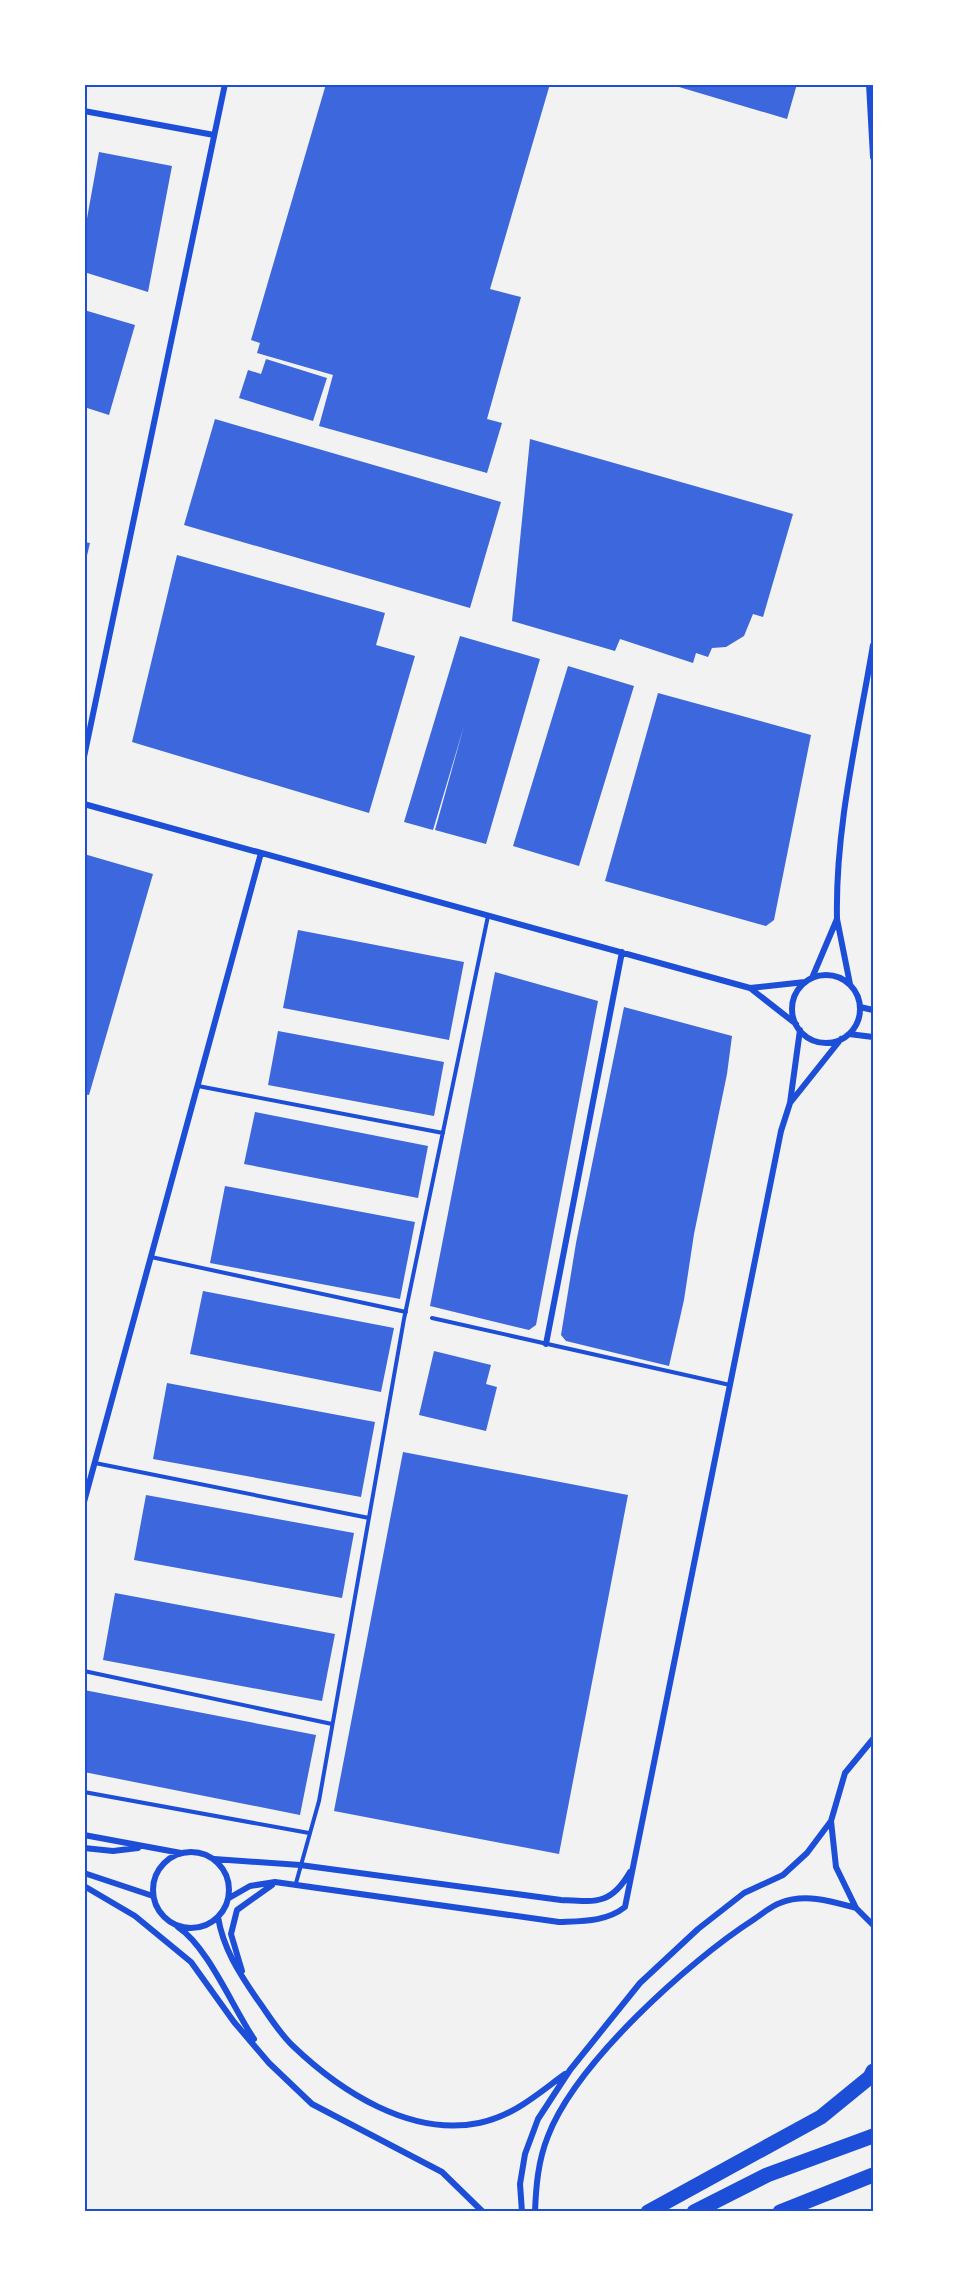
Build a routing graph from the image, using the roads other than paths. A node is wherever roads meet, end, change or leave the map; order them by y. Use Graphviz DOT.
graph roads {
  1 [pos="225,84"];
  2 [pos="869,84"];
  3 [pos="84,111"];
  4 [pos="214,135"];
  5 [pos="873,157"];
  6 [pos="873,645"];
  7 [pos="84,757"];
  8 [pos="84,804"];
  9 [pos="261,853"];
  10 [pos="488,915"];
  11 [pos="837,919"];
  12 [pos="622,952"];
  13 [pos="812,978"];
  14 [pos="805,982"];
  15 [pos="850,984"];
  16 [pos="750,988"];
  17 [pos="860,1006"];
  18 [pos="873,1010"];
  19 [pos="798,1027"];
  20 [pos="849,1034"];
  21 [pos="873,1037"];
  22 [pos="842,1039"];
  23 [pos="197,1085"];
  24 [pos="790,1103"];
  25 [pos="443,1133"];
  26 [pos="150,1257"];
  27 [pos="406,1312"];
  28 [pos="432,1318"];
  29 [pos="546,1344"];
  30 [pos="730,1385"];
  31 [pos="95,1462"];
  32 [pos="84,1502"];
  33 [pos="369,1518"];
  34 [pos="84,1671"];
  35 [pos="332,1724"];
  36 [pos="873,1738"];
  37 [pos="84,1792"];
  38 [pos="831,1821"];
  39 [pos="309,1833"];
  40 [pos="84,1835"];
  41 [pos="84,1848"];
  42 [pos="144,1848"];
  43 [pos="182,1853"];
  44 [pos="214,1859"];
  45 [pos="300,1864"];
  46 [pos="632,1869"];
  47 [pos="84,1873"];
  48 [pos="275,1882"];
  49 [pos="296,1883"];
  50 [pos="84,1886"];
  51 [pos="153,1896"];
  52 [pos="229,1898"];
  53 [pos="856,1908"];
  54 [pos="218,1917"];
  55 [pos="172,1923"];
  56 [pos="873,1925"];
  57 [pos="243,1978"];
  58 [pos="269,2062"];
  59 [pos="570,2070"];
  60 [pos="873,2071"];
  61 [pos="873,2136"];
  62 [pos="873,2175"];
  63 [pos="483,2212"];
  64 [pos="522,2212"];
  65 [pos="535,2212"];
  66 [pos="648,2212"];
  67 [pos="694,2212"];
  68 [pos="780,2212"];
  1 -- 4 [label="street"];
  2 -- 5 [label="street"];
  3 -- 4 [label="street"];
  4 -- 7 [label="street"];
  6 -- 11 [label="street"];
  8 -- 9 [label="street"];
  9 -- 10 [label="street"];
  9 -- 23 [label="street"];
  10 -- 12 [label="street"];
  10 -- 25 [label="lane"];
  11 -- 13 [label="street"];
  11 -- 15 [label="street"];
  12 -- 16 [label="street"];
  12 -- 29 [label="street"];
  13 -- 14 [label="street"];
  13 -- 15 [label="street"];
  14 -- 16 [label="street"];
  14 -- 19 [label="street"];
  15 -- 17 [label="street"];
  16 -- 19 [label="street"];
  17 -- 18 [label="street"];
  17 -- 20 [label="street"];
  19 -- 22 [label="street"];
  19 -- 24 [label="street"];
  20 -- 21 [label="street"];
  20 -- 22 [label="street"];
  22 -- 24 [label="street"];
  23 -- 25 [label="lane"];
  23 -- 26 [label="street"];
  24 -- 30 [label="street"];
  25 -- 27 [label="lane"];
  26 -- 27 [label="lane"];
  26 -- 31 [label="street"];
  27 -- 33 [label="lane"];
  28 -- 29 [label="lane"];
  29 -- 30 [label="lane"];
  30 -- 46 [label="street"];
  31 -- 32 [label="street"];
  31 -- 33 [label="lane"];
  33 -- 35 [label="lane"];
  34 -- 35 [label="lane"];
  35 -- 39 [label="lane"];
  36 -- 38 [label="street"];
  37 -- 39 [label="lane"];
  38 -- 53 [label="street"];
  38 -- 59 [label="street"];
  39 -- 45 [label="lane"];
  40 -- 42 [label="street"];
  41 -- 42 [label="street"];
  42 -- 43 [label="street"];
  43 -- 44 [label="street"];
  43 -- 51 [label="street"];
  44 -- 45 [label="street"];
  44 -- 52 [label="street"];
  45 -- 46 [label="street"];
  45 -- 49 [label="lane"];
  46 -- 49 [label="street"];
  47 -- 51 [label="street"];
  48 -- 49 [label="street"];
  48 -- 52 [label="street"];
  48 -- 57 [label="street"];
  50 -- 58 [label="street"];
  51 -- 55 [label="street"];
  52 -- 54 [label="street"];
  53 -- 56 [label="street"];
  53 -- 65 [label="street"];
  54 -- 55 [label="street"];
  54 -- 57 [label="street"];
  55 -- 58 [label="street"];
  57 -- 59 [label="street"];
  58 -- 63 [label="street"];
  59 -- 64 [label="street"];
  60 -- 66 [label="highway"];
  61 -- 67 [label="highway"];
  62 -- 68 [label="highway"];
}
